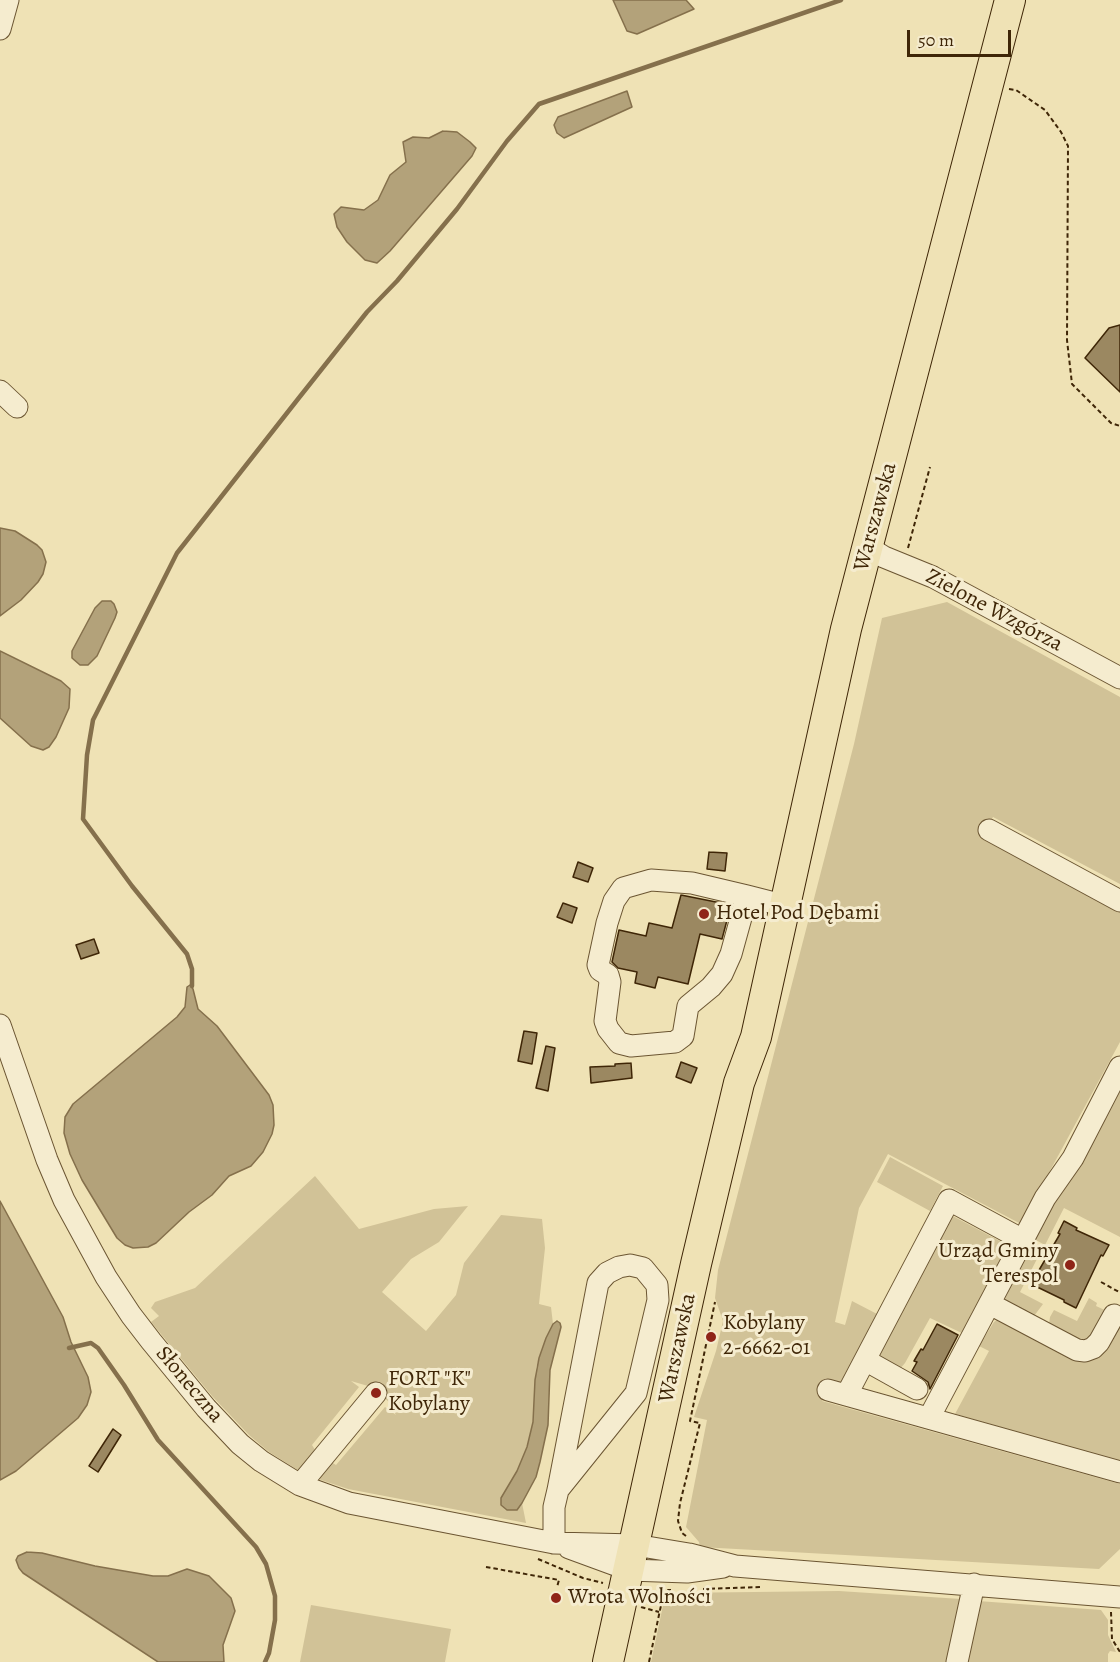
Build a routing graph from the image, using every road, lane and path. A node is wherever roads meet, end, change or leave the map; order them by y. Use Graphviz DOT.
graph roads {
  1 [pos="1010,0"];
  2 [pos="5,2"];
  3 [pos="0,29"];
  4 [pos="988,84"];
  5 [pos="0,391"];
  6 [pos="16,406"];
  7 [pos="1120,426"];
  8 [pos="930,467"];
  9 [pos="868,546"];
  10 [pos="904,566"];
  11 [pos="1120,678"];
  12 [pos="989,831"];
  13 [pos="747,896"];
  14 [pos="1120,901"];
  15 [pos="786,906"];
  16 [pos="0,1025"];
  17 [pos="1120,1067"];
  18 [pos="1023,1240"];
  19 [pos="1101,1282"];
  20 [pos="1119,1292"];
  21 [pos="715,1302"];
  22 [pos="990,1304"];
  23 [pos="1114,1315"];
  24 [pos="865,1360"];
  25 [pos="917,1389"];
  26 [pos="376,1393"];
  27 [pos="929,1418"];
  28 [pos="1120,1472"];
  29 [pos="300,1485"];
  30 [pos="558,1490"];
  31 [pos="554,1542"];
  32 [pos="689,1554"];
  33 [pos="534,1557"];
  34 [pos="635,1564"];
  35 [pos="735,1566"];
  36 [pos="486,1567"];
  37 [pos="974,1584"];
  38 [pos="557,1587"];
  39 [pos="1115,1603"];
  40 [pos="660,1612"];
  41 [pos="1120,1652"];
  42 [pos="608,1662"];
  43 [pos="628,1662"];
  44 [pos="649,1662"];
  45 [pos="957,1662"];
  1 -- 4 [label="highway, Warszawska"];
  2 -- 3 [label="street"];
  4 -- 7 [label="path"];
  4 -- 9 [label="highway, Warszawska"];
  5 -- 6 [label="street"];
  8 -- 10 [label="path"];
  9 -- 10 [label="street, Zielone Wzgórza"];
  9 -- 15 [label="highway, Warszawska"];
  10 -- 11 [label="street, Zielone Wzgórza"];
  12 -- 14 [label="street"];
  13 -- 13 [label="street"];
  13 -- 15 [label="street"];
  15 -- 34 [label="highway, Warszawska"];
  16 -- 29 [label="street, Słoneczna"];
  17 -- 18 [label="street"];
  18 -- 22 [label="street"];
  18 -- 24 [label="street"];
  19 -- 20 [label="path"];
  21 -- 32 [label="path"];
  22 -- 23 [label="street"];
  22 -- 27 [label="street"];
  24 -- 25 [label="street"];
  24 -- 27 [label="street"];
  26 -- 29 [label="street"];
  27 -- 28 [label="street"];
  29 -- 31 [label="street, Słoneczna"];
  30 -- 30 [label="street"];
  30 -- 31 [label="street"];
  31 -- 34 [label="street, Słoneczna"];
  32 -- 34 [label="street"];
  32 -- 35 [label="street"];
  33 -- 34 [label="path"];
  34 -- 35 [label="street"];
  34 -- 42 [label="highway, Warszawska"];
  34 -- 43 [label="highway, Warszawska"];
  35 -- 37 [label="street"];
  36 -- 38 [label="path"];
  37 -- 39 [label="street"];
  37 -- 45 [label="street"];
  39 -- 41 [label="path"];
  40 -- 44 [label="path"];
}
